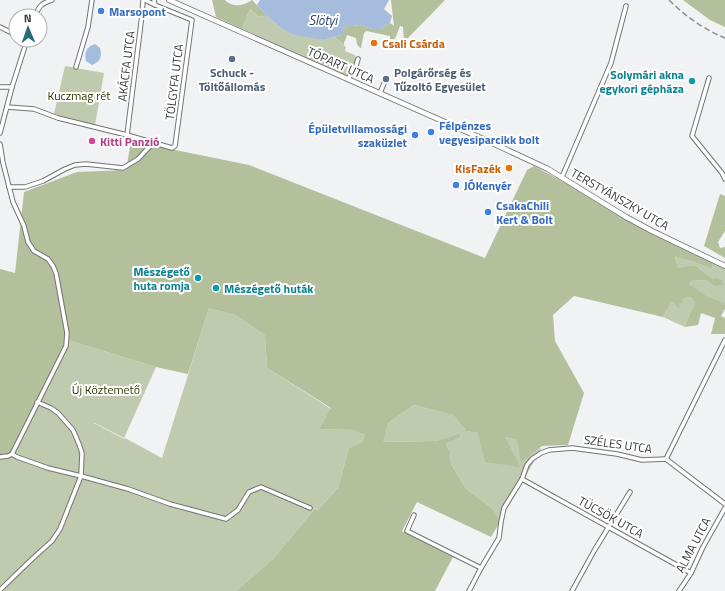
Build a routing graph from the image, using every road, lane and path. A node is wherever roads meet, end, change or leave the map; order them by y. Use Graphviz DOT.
graph roads {
  1 [pos="52,0"];
  2 [pos="92,0"];
  3 [pos="144,0"];
  4 [pos="154,0"];
  5 [pos="170,0"];
  6 [pos="43,2"];
  7 [pos="155,5"];
  8 [pos="626,6"];
  9 [pos="24,48"];
  10 [pos="358,59"];
  11 [pos="76,67"];
  12 [pos="709,78"];
  13 [pos="348,79"];
  14 [pos="385,81"];
  15 [pos="0,87"];
  16 [pos="12,87"];
  17 [pos="380,93"];
  18 [pos="7,107"];
  19 [pos="0,133"];
  20 [pos="127,135"];
  21 [pos="153,142"];
  22 [pos="0,144"];
  23 [pos="548,170"];
  24 [pos="562,177"];
  25 [pos="725,179"];
  26 [pos="9,187"];
  27 [pos="725,266"];
  28 [pos="725,340"];
  29 [pos="38,402"];
  30 [pos="12,454"];
  31 [pos="0,457"];
  32 [pos="666,459"];
  33 [pos="81,476"];
  34 [pos="522,479"];
  35 [pos="630,492"];
  36 [pos="725,504"];
  37 [pos="310,508"];
  38 [pos="725,508"];
  39 [pos="414,515"];
  40 [pos="608,527"];
  41 [pos="481,568"];
  42 [pos="691,573"];
  43 [pos="0,590"];
  44 [pos="469,591"];
  45 [pos="572,591"];
  46 [pos="679,591"];
  1 -- 6 [label="street"];
  2 -- 11 [label="street"];
  3 -- 7 [label="street"];
  3 -- 20 [label="street, AKÁCFA UTCA"];
  4 -- 7 [label="street"];
  5 -- 13 [label="main road, TÓPART UTCA"];
  7 -- 21 [label="street, TÖLGYFA UTCA"];
  8 -- 24 [label="street"];
  9 -- 16 [label="street"];
  10 -- 13 [label="street"];
  12 -- 25 [label="street"];
  13 -- 17 [label="main road, TÓPART UTCA"];
  14 -- 17 [label="street"];
  15 -- 16 [label="street"];
  16 -- 18 [label="street"];
  17 -- 23 [label="main road, TÓPART UTCA"];
  18 -- 19 [label="street"];
  18 -- 20 [label="street"];
  20 -- 21 [label="street"];
  21 -- 26 [label="street"];
  22 -- 26 [label="street"];
  23 -- 24 [label="main road, TERSTYÁNSZKY UTCA"];
  24 -- 27 [label="main road, TERSTYÁNSZKY UTCA"];
  26 -- 29 [label="street"];
  28 -- 32 [label="street, SZÉLES UTCA"];
  29 -- 30 [label="street"];
  29 -- 33 [label="street"];
  30 -- 31 [label="street"];
  30 -- 33 [label="street"];
  32 -- 34 [label="street, SZÉLES UTCA"];
  32 -- 36 [label="street"];
  33 -- 37 [label="street"];
  33 -- 43 [label="street"];
  34 -- 40 [label="street, TÜCSÖK UTCA"];
  34 -- 41 [label="street, SZÉLES UTCA"];
  35 -- 40 [label="street"];
  38 -- 42 [label="street, ALMA UTCA"];
  39 -- 41 [label="street"];
  40 -- 42 [label="street, TÜCSÖK UTCA"];
  40 -- 45 [label="street"];
  41 -- 44 [label="street, SZÉLES UTCA"];
  42 -- 46 [label="street, ALMA UTCA"];
}
